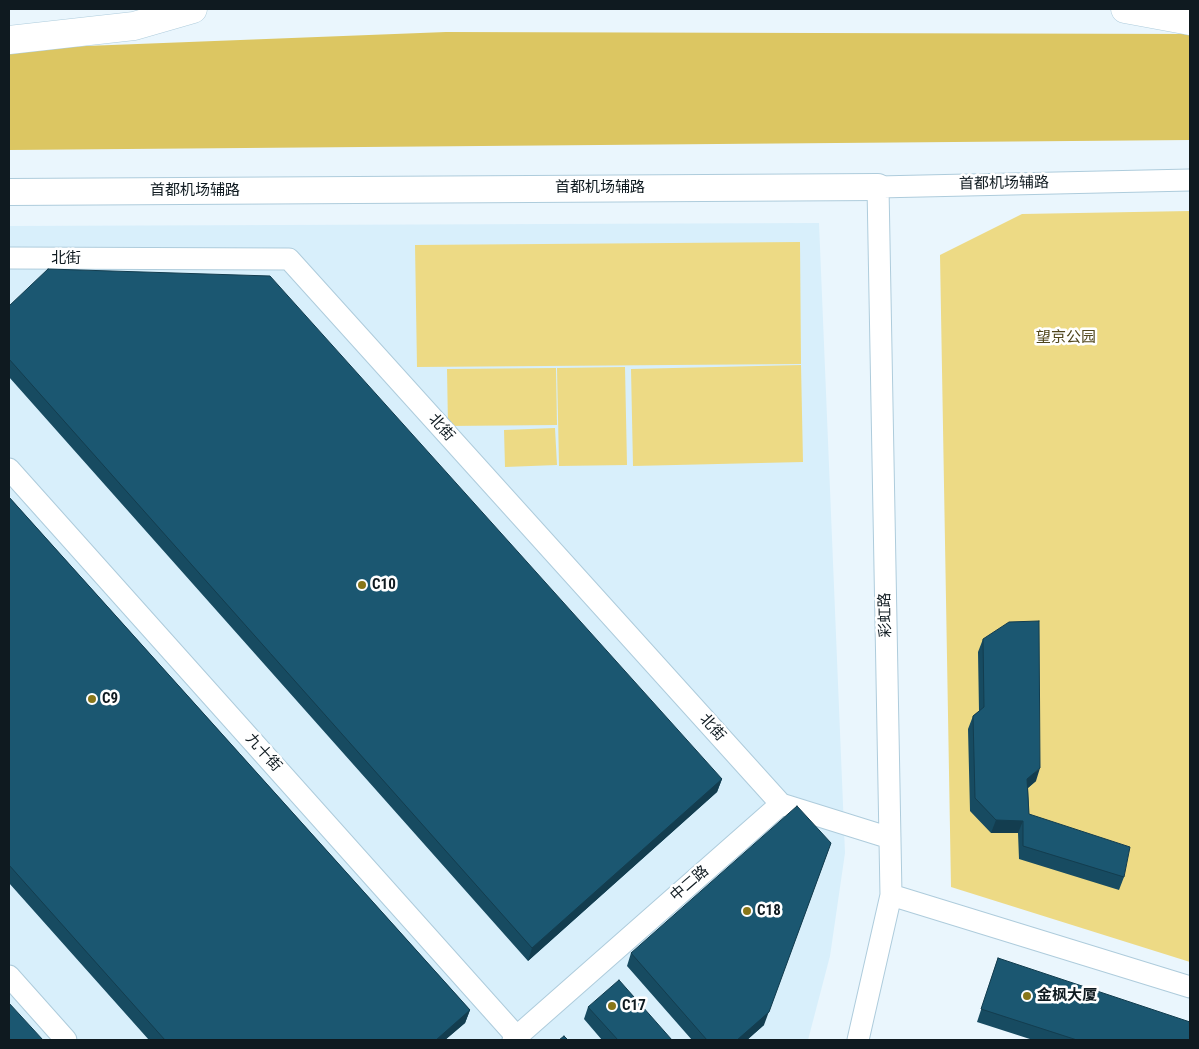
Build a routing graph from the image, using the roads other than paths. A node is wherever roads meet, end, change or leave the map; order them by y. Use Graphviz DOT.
graph roads {
  1 [pos="194,9"];
  2 [pos="1125,9"];
  3 [pos="1190,22"];
  4 [pos="9,40"];
  5 [pos="1190,180"];
  6 [pos="878,186"];
  7 [pos="9,192"];
  8 [pos="9,258"];
  9 [pos="9,469"];
  10 [pos="781,804"];
  11 [pos="890,838"];
  12 [pos="891,895"];
  13 [pos="9,976"];
  14 [pos="1190,987"];
  15 [pos="515,1039"];
  16 [pos="66,1040"];
  17 [pos="858,1040"];
  1 -- 4 [label="highway"];
  2 -- 3 [label="highway"];
  5 -- 6 [label="street, 首都机场辅路"];
  6 -- 7 [label="main road, 首都机场辅路"];
  6 -- 11 [label="street, 彩虹路"];
  8 -- 10 [label="street, 北街"];
  9 -- 15 [label="street, 九十街"];
  10 -- 11 [label="street"];
  10 -- 15 [label="street, 中二路"];
  11 -- 12 [label="street, 彩虹路"];
  12 -- 14 [label="street"];
  12 -- 17 [label="street, 彩虹路"];
  13 -- 16 [label="street"];
}
